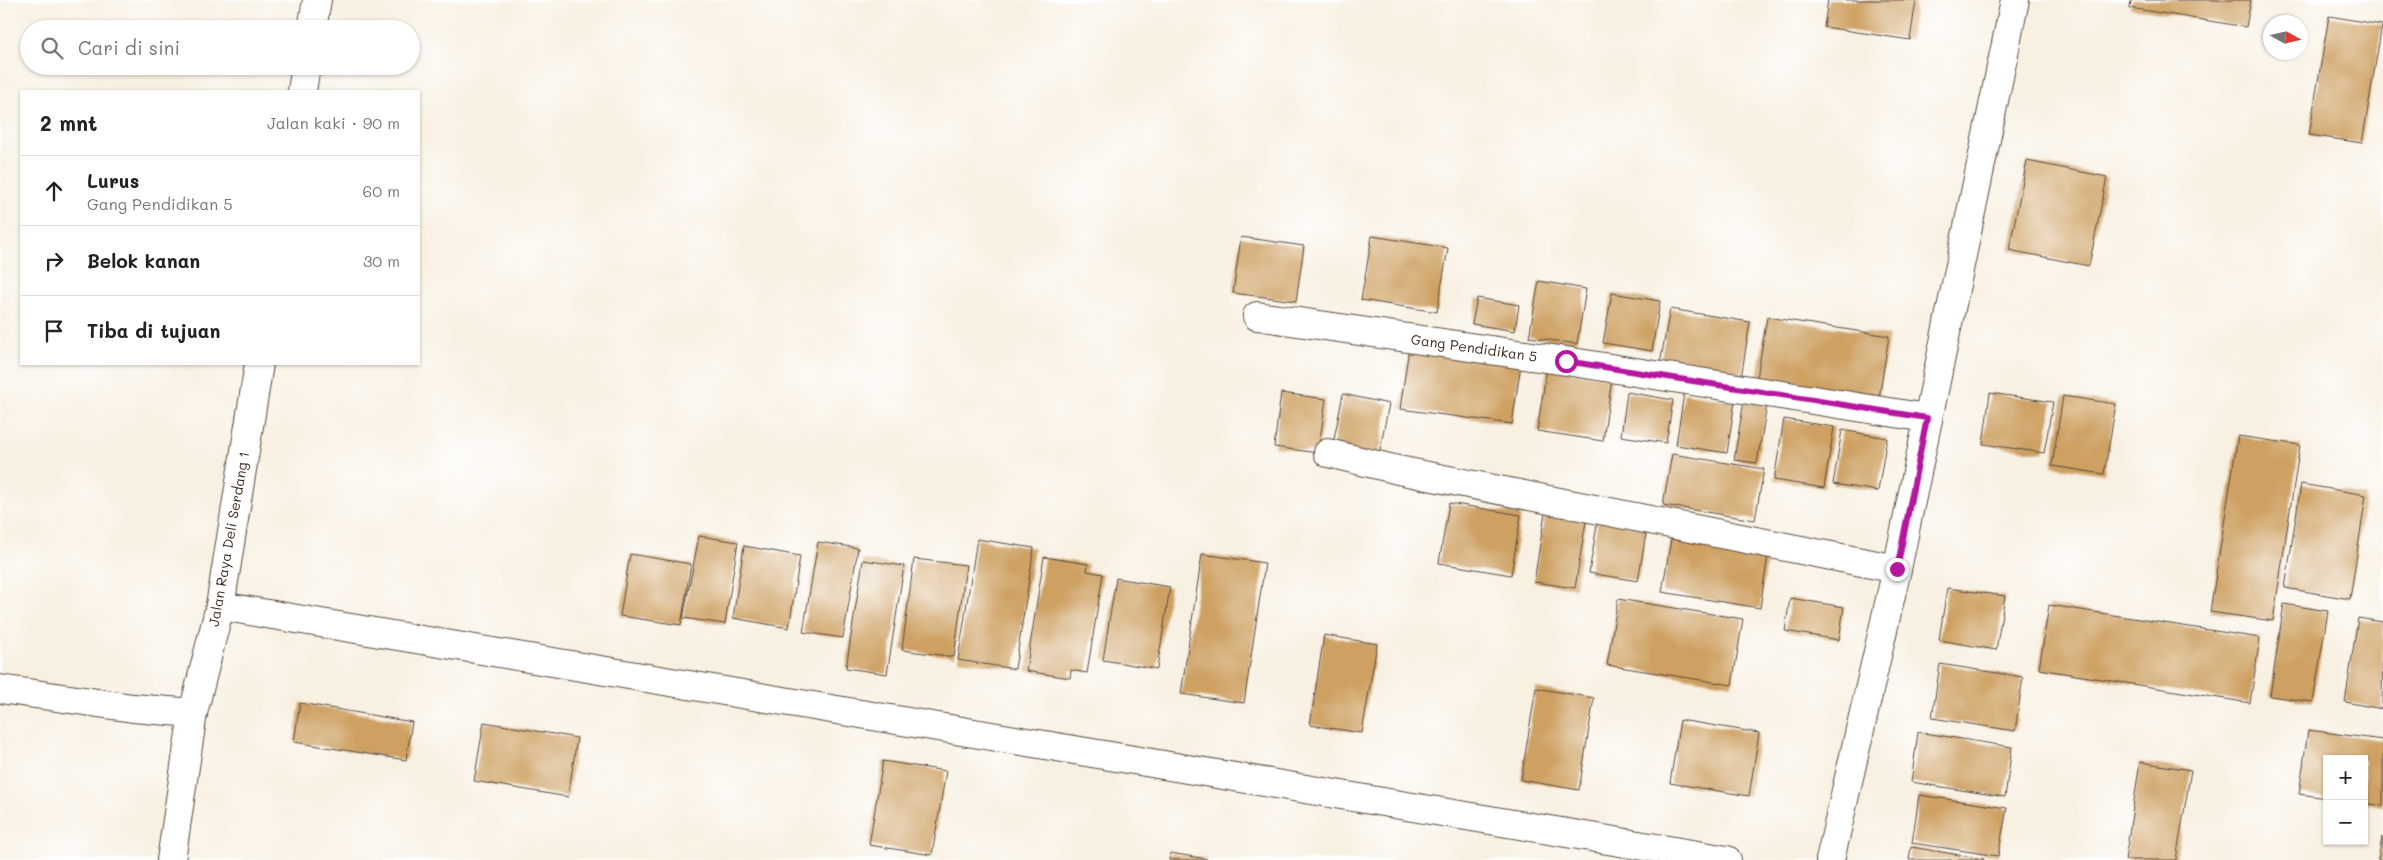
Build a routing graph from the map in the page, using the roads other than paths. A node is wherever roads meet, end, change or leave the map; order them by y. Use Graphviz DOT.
graph roads {
  1 [pos="317,0"];
  2 [pos="2015,0"];
  3 [pos="314,20"];
  4 [pos="305,75"];
  5 [pos="302,90"];
  6 [pos="1257,316"];
  7 [pos="259,365"];
  8 [pos="1927,418"];
  9 [pos="1328,453"];
  10 [pos="1897,569"];
  11 [pos="220,606"];
  12 [pos="0,689"];
  13 [pos="194,714"];
  14 [pos="171,860"];
  15 [pos="1727,860"];
  16 [pos="1830,860"];
  1 -- 3 [label="street"];
  2 -- 8 [label="street"];
  4 -- 5 [label="street"];
  6 -- 8 [label="street, Gang Pendidikan 5"];
  7 -- 11 [label="street, Jalan Raya Deli Serdang 1"];
  8 -- 10 [label="street"];
  9 -- 10 [label="street"];
  10 -- 16 [label="street"];
  11 -- 13 [label="street, Jalan Raya Deli Serdang 1"];
  11 -- 15 [label="street"];
  12 -- 13 [label="street"];
  13 -- 14 [label="street, Jalan Raya Deli Serdang 1"];
}
